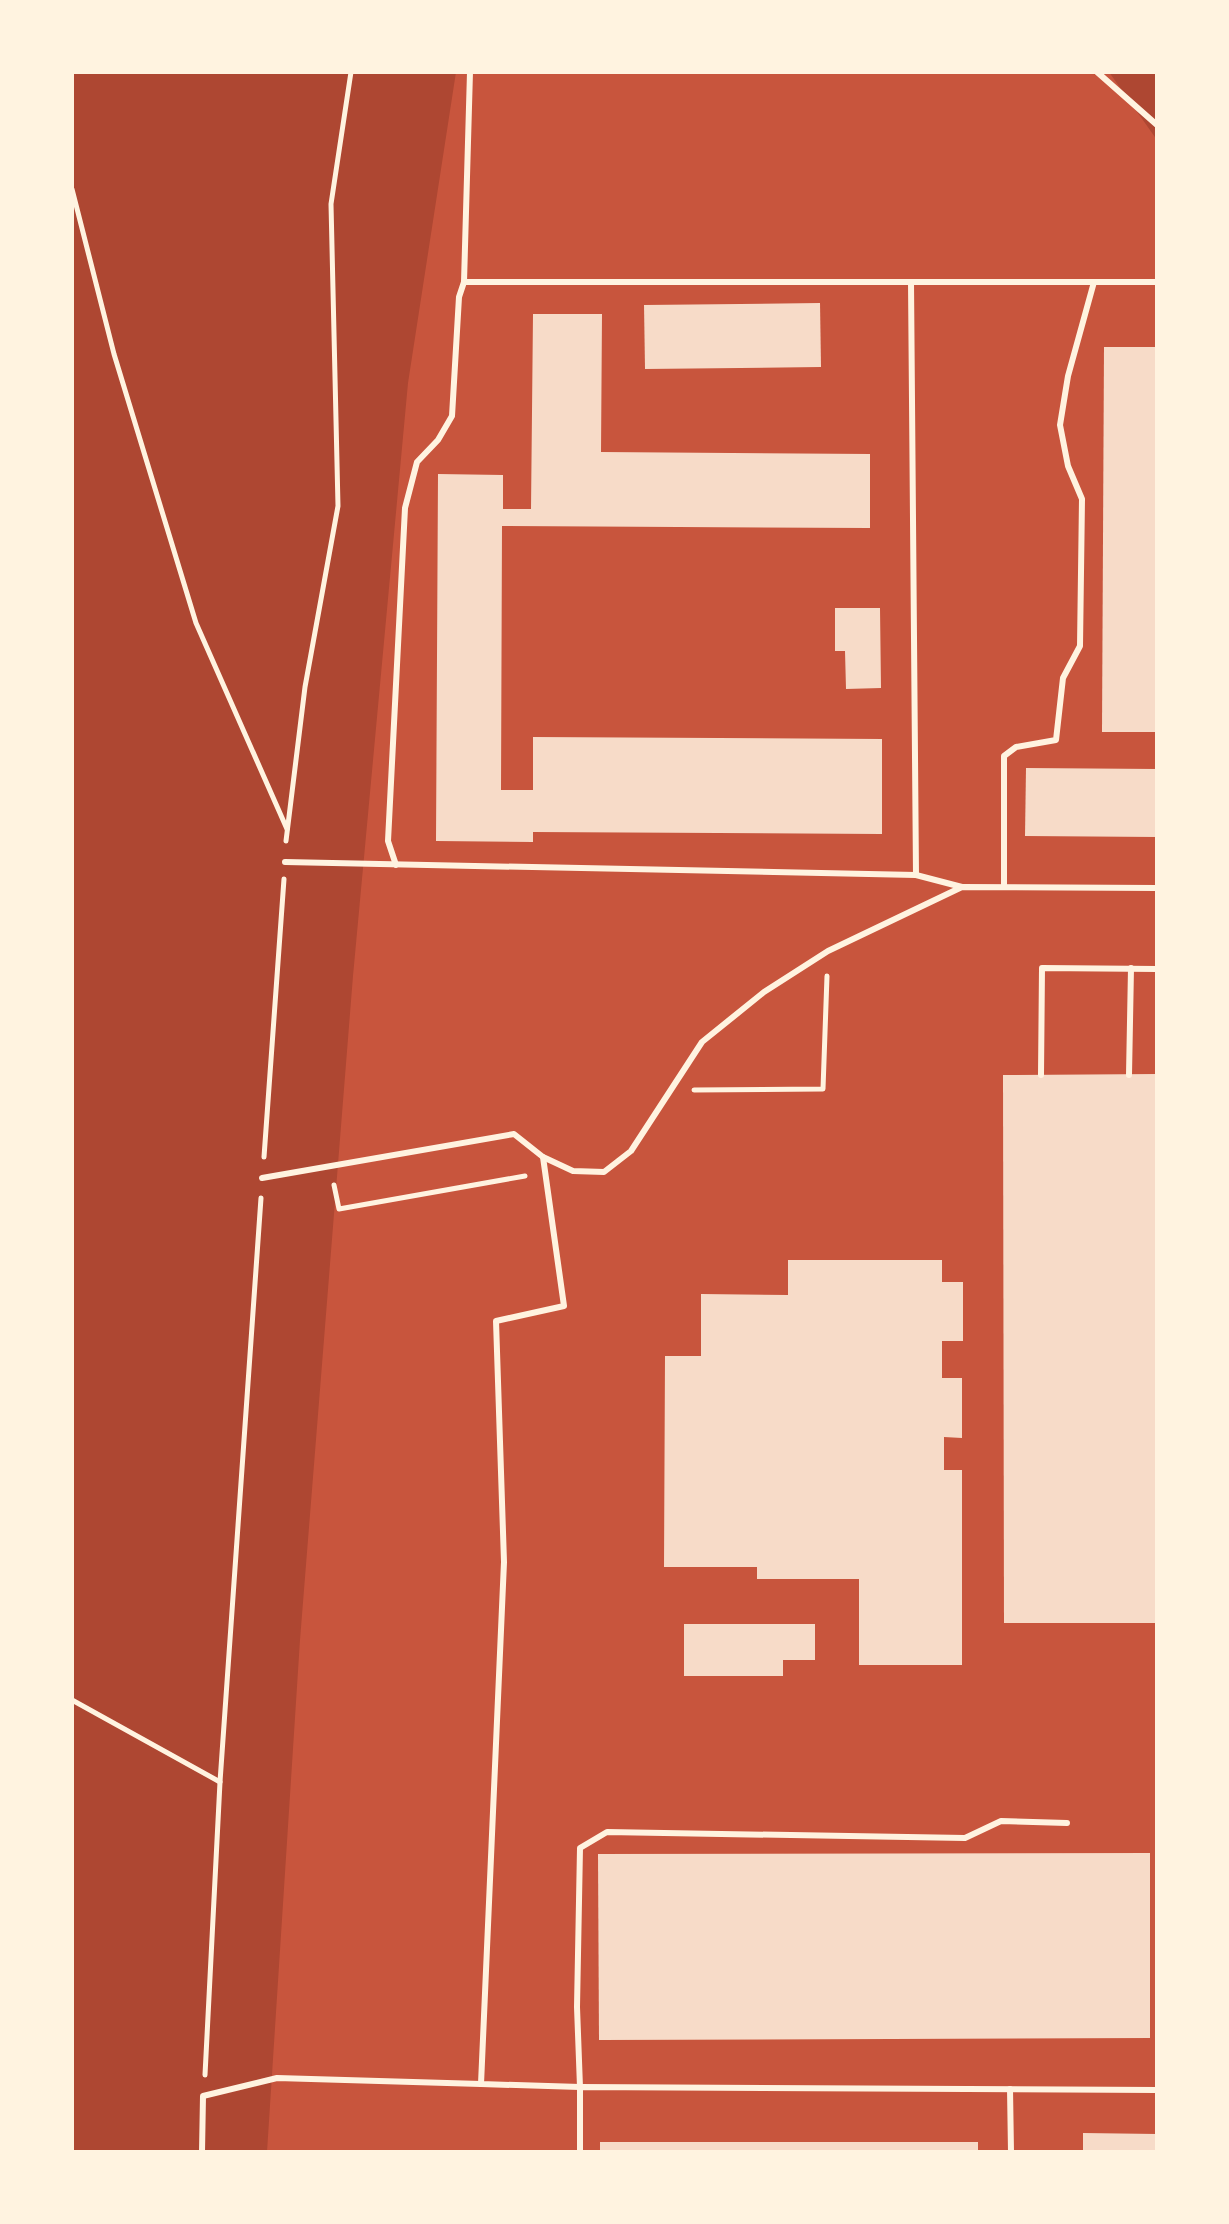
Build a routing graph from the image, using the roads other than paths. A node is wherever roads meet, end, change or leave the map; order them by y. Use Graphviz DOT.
graph roads {
  1 [pos="470,72"];
  2 [pos="1097,72"];
  3 [pos="1157,125"];
  4 [pos="464,282"];
  5 [pos="911,282"];
  6 [pos="1094,282"];
  7 [pos="1157,282"];
  8 [pos="285,862"];
  9 [pos="396,865"];
  10 [pos="916,875"];
  11 [pos="1004,885"];
  12 [pos="962,887"];
  13 [pos="1157,888"];
  14 [pos="1131,968"];
  15 [pos="1157,969"];
  16 [pos="1041,1075"];
  17 [pos="1129,1075"];
  18 [pos="543,1157"];
  19 [pos="262,1178"];
  20 [pos="1067,1823"];
  21 [pos="481,2084"];
  22 [pos="580,2087"];
  23 [pos="1010,2089"];
  24 [pos="1157,2090"];
  25 [pos="202,2152"];
  26 [pos="580,2152"];
  27 [pos="1011,2152"];
  1 -- 4 [label="lane"];
  2 -- 3 [label="lane"];
  4 -- 5 [label="lane"];
  4 -- 9 [label="lane"];
  5 -- 6 [label="lane"];
  5 -- 10 [label="lane"];
  6 -- 7 [label="lane"];
  6 -- 11 [label="lane"];
  8 -- 9 [label="lane"];
  9 -- 10 [label="lane"];
  10 -- 12 [label="lane"];
  11 -- 12 [label="lane"];
  11 -- 13 [label="lane"];
  12 -- 18 [label="lane"];
  14 -- 15 [label="lane"];
  14 -- 16 [label="lane"];
  14 -- 17 [label="lane"];
  18 -- 19 [label="lane"];
  18 -- 21 [label="lane"];
  20 -- 22 [label="lane"];
  21 -- 22 [label="lane"];
  21 -- 25 [label="lane"];
  22 -- 23 [label="lane"];
  22 -- 26 [label="lane"];
  23 -- 24 [label="lane"];
  23 -- 27 [label="lane"];
}
